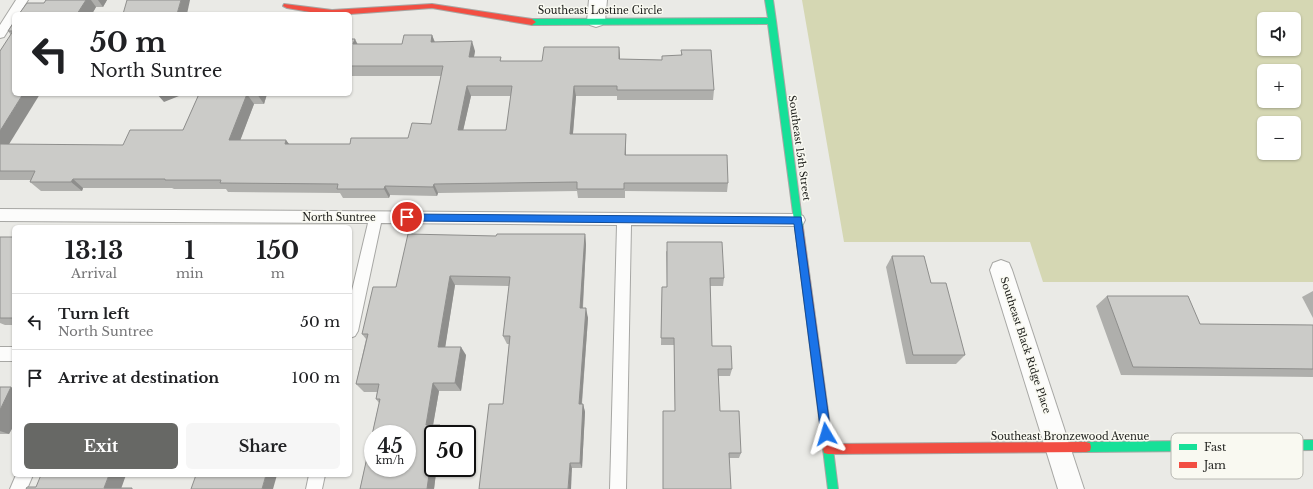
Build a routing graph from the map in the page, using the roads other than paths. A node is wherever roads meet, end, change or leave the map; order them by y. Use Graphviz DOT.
graph roads {
  1 [pos="22,0"];
  2 [pos="598,0"];
  3 [pos="769,0"];
  4 [pos="287,6"];
  5 [pos="14,12"];
  6 [pos="326,12"];
  7 [pos="346,12"];
  8 [pos="12,15"];
  9 [pos="596,21"];
  10 [pos="772,21"];
  11 [pos="0,34"];
  12 [pos="0,215"];
  13 [pos="376,217"];
  14 [pos="624,219"];
  15 [pos="798,220"];
  16 [pos="1001,270"];
  17 [pos="352,322"];
  18 [pos="0,354"];
  19 [pos="12,354"];
  20 [pos="1303,445"];
  21 [pos="1313,445"];
  22 [pos="1171,446"];
  23 [pos="1059,447"];
  24 [pos="828,449"];
  25 [pos="23,477"];
  26 [pos="317,477"];
  27 [pos="18,489"];
  28 [pos="314,489"];
  29 [pos="618,489"];
  30 [pos="833,489"];
  31 [pos="1072,489"];
  1 -- 5 [label="lane"];
  2 -- 9 [label="street"];
  3 -- 10 [label="street, Southeast 15th Street"];
  4 -- 6 [label="street, Southeast Lostine Circle"];
  7 -- 9 [label="street, Southeast Lostine Circle"];
  8 -- 11 [label="lane"];
  9 -- 10 [label="street, Southeast Lostine Circle"];
  10 -- 15 [label="street, Southeast 15th Street"];
  12 -- 13 [label="lane, North Suntree"];
  13 -- 14 [label="lane, North Suntree"];
  13 -- 17 [label="lane"];
  14 -- 15 [label="lane, North Suntree"];
  14 -- 29 [label="lane"];
  15 -- 24 [label="street, Southeast 15th Street"];
  16 -- 23 [label="street, Southeast Black Ridge Place"];
  18 -- 19 [label="lane"];
  20 -- 21 [label="street, Southeast Bronzewood Avenue"];
  22 -- 23 [label="street, Southeast Bronzewood Avenue"];
  23 -- 24 [label="street, Southeast Bronzewood Avenue"];
  23 -- 31 [label="street, Southeast Black Ridge Place"];
  24 -- 30 [label="street, Southeast 15th Street"];
  25 -- 27 [label="lane"];
  26 -- 28 [label="lane"];
}
